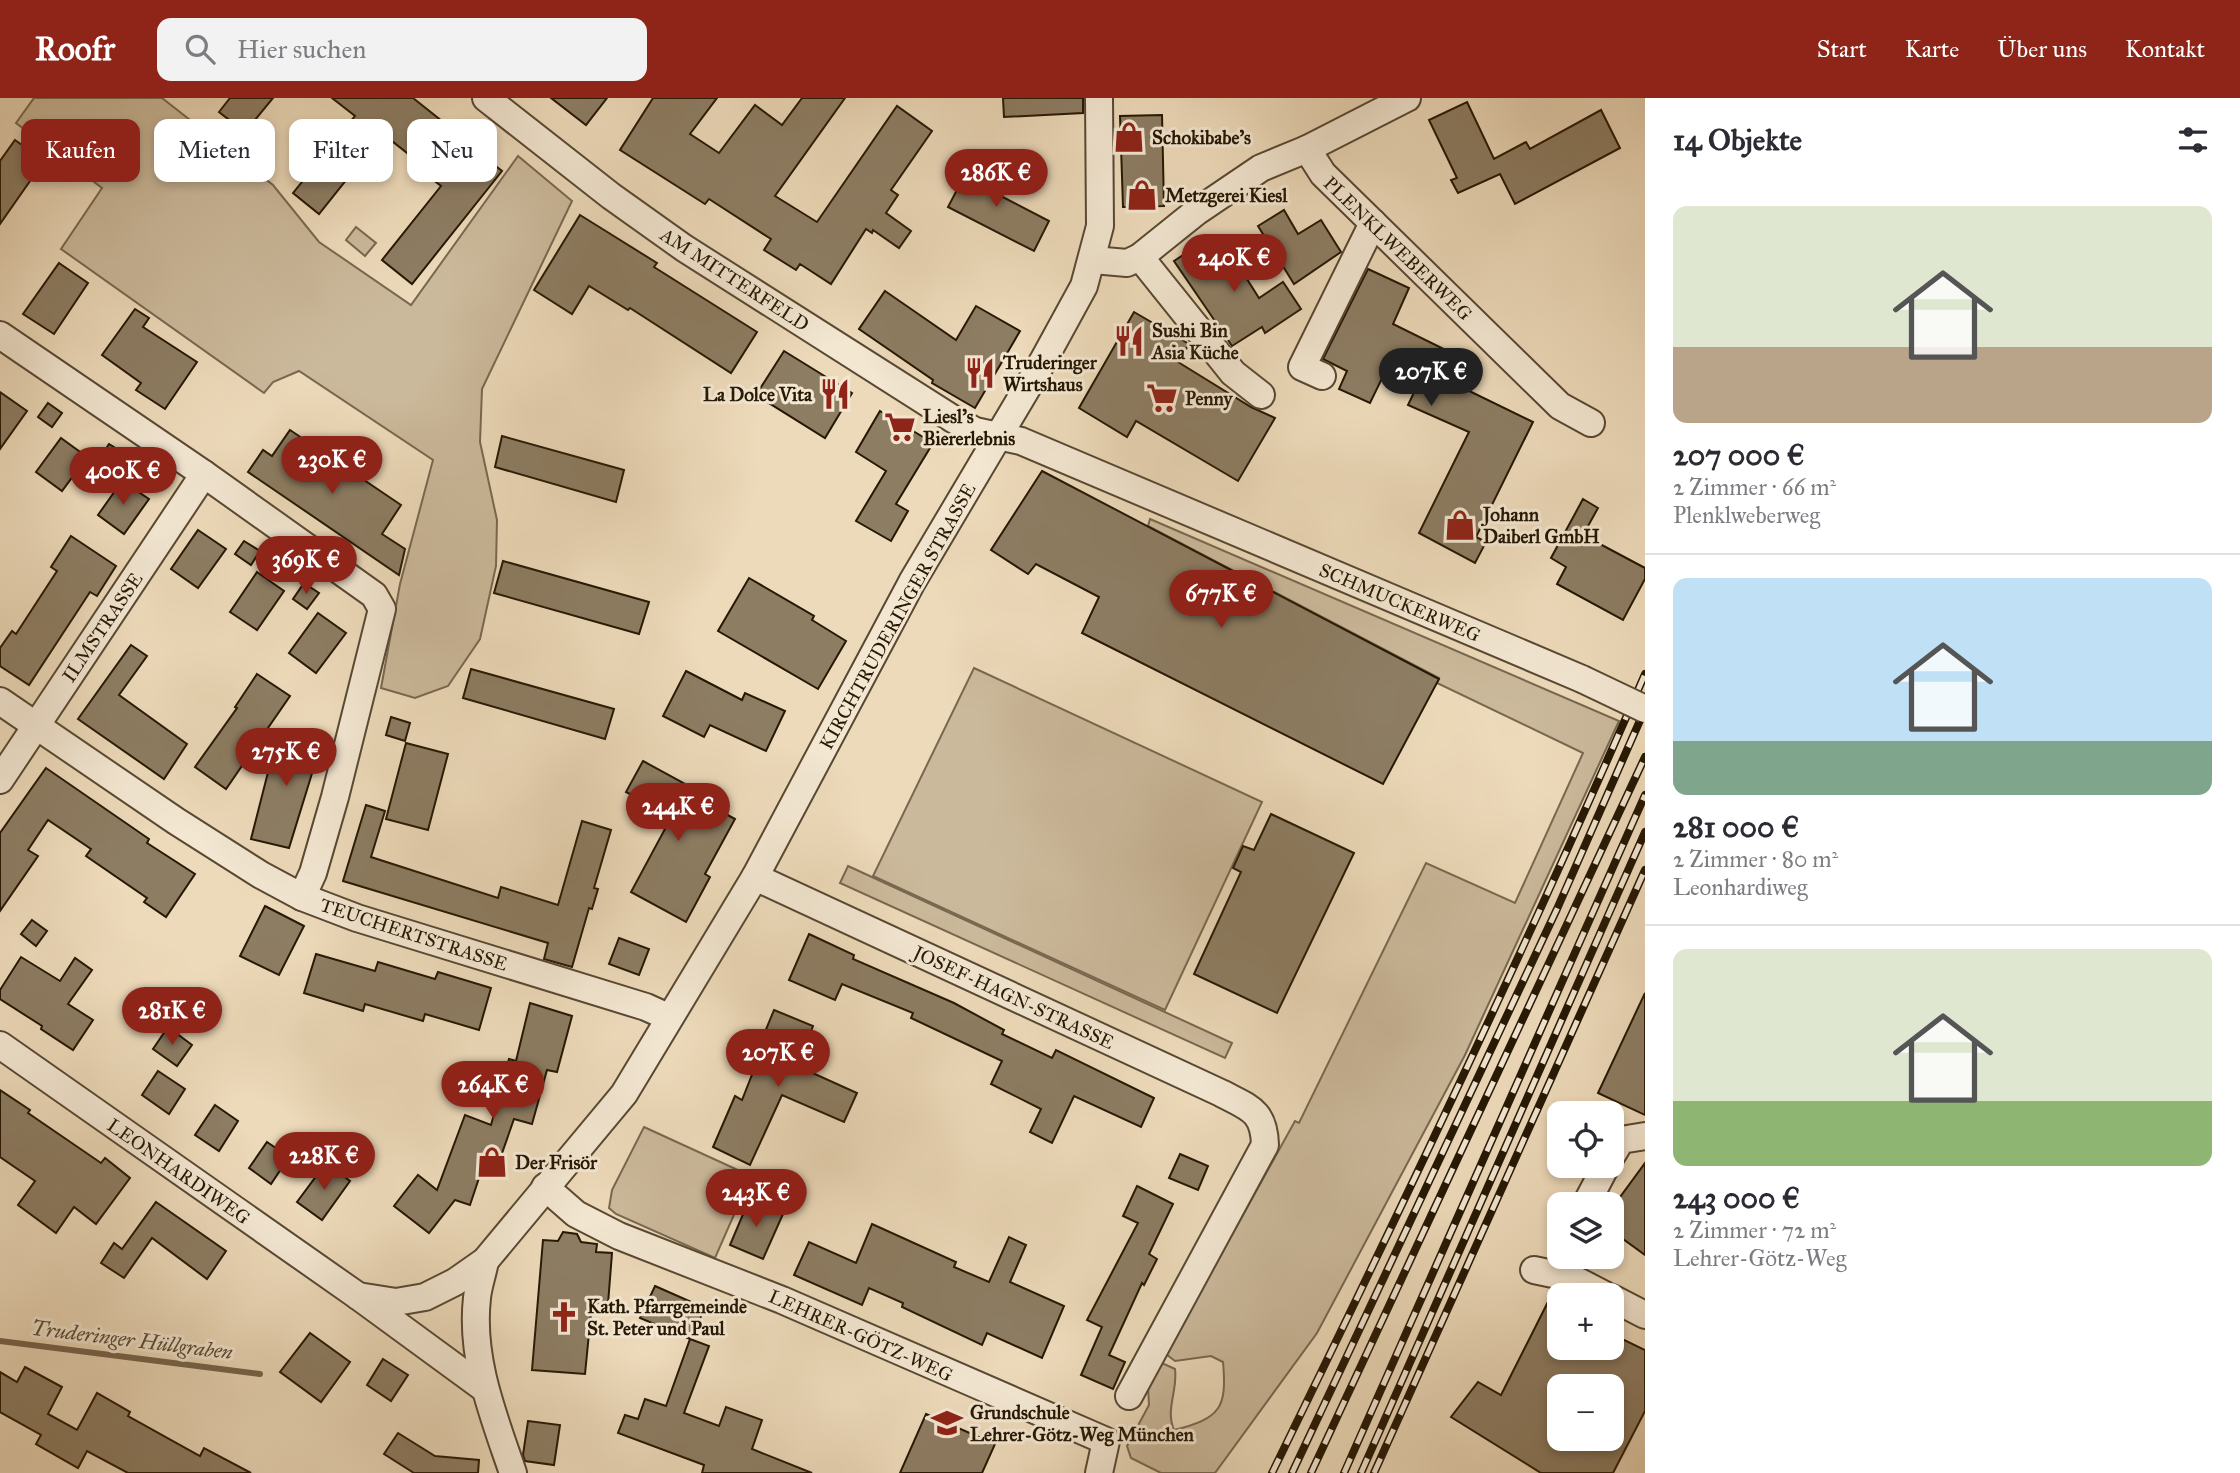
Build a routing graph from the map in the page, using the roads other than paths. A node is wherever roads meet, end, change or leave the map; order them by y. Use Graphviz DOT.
graph roads {
  1 [pos="486,98"];
  2 [pos="1099,98"];
  3 [pos="1407,98"];
  4 [pos="1307,149"];
  5 [pos="1373,223"];
  6 [pos="1140,257"];
  7 [pos="1093,260"];
  8 [pos="0,335"];
  9 [pos="1322,376"];
  10 [pos="1261,395"];
  11 [pos="1591,423"];
  12 [pos="998,436"];
  13 [pos="204,474"];
  14 [pos="0,701"];
  15 [pos="1645,709"];
  16 [pos="36,726"];
  17 [pos="0,780"];
  18 [pos="755,877"];
  19 [pos="302,897"];
  20 [pos="668,1017"];
  21 [pos="0,1045"];
  22 [pos="1645,1136"];
  23 [pos="1624,1140"];
  24 [pos="545,1187"];
  25 [pos="485,1261"];
  26 [pos="1547,1268"];
  27 [pos="1534,1269"];
  28 [pos="1576,1269"];
  29 [pos="1592,1283"];
  30 [pos="358,1296"];
  31 [pos="1624,1304"];
  32 [pos="1645,1315"];
  33 [pos="485,1389"];
  34 [pos="1129,1396"];
  35 [pos="513,1473"];
  36 [pos="1099,1473"];
  1 -- 12 [label="street, AM MITTERFELD"];
  2 -- 7 [label="street, KIRCHTRUDERINGER STRASSE"];
  3 -- 4 [label="street"];
  4 -- 5 [label="street, PLENKLWEBERWEG"];
  4 -- 6 [label="street"];
  5 -- 9 [label="street"];
  5 -- 11 [label="street, PLENKLWEBERWEG"];
  6 -- 7 [label="street"];
  6 -- 10 [label="street"];
  7 -- 12 [label="street, KIRCHTRUDERINGER STRASSE"];
  8 -- 13 [label="street"];
  12 -- 15 [label="street, SCHMUCKERWEG, bridge"];
  12 -- 18 [label="street, KIRCHTRUDERINGER STRASSE"];
  13 -- 16 [label="street, ILMSTRASSE"];
  13 -- 19 [label="street"];
  14 -- 16 [label="street, TEUCHERTSTRASSE"];
  16 -- 17 [label="street, ILMSTRASSE"];
  16 -- 19 [label="street, TEUCHERTSTRASSE"];
  18 -- 20 [label="street, KIRCHTRUDERINGER STRASSE"];
  18 -- 34 [label="street, JOSEF-HAGN-STRASSE"];
  19 -- 20 [label="street, TEUCHERTSTRASSE"];
  20 -- 24 [label="street, KIRCHTRUDERINGER STRASSE"];
  21 -- 30 [label="street, LEONHARDIWEG"];
  22 -- 23 [label="street"];
  24 -- 25 [label="street, KIRCHTRUDERINGER STRASSE"];
  24 -- 36 [label="street, LEHRER-GÖTZ-WEG"];
  25 -- 30 [label="street, LEONHARDIWEG"];
  25 -- 33 [label="street"];
  26 -- 27 [label="street"];
  28 -- 29 [label="street"];
  30 -- 33 [label="street, LEONHARDIWEG"];
  31 -- 32 [label="street"];
  33 -- 35 [label="street"];
}
